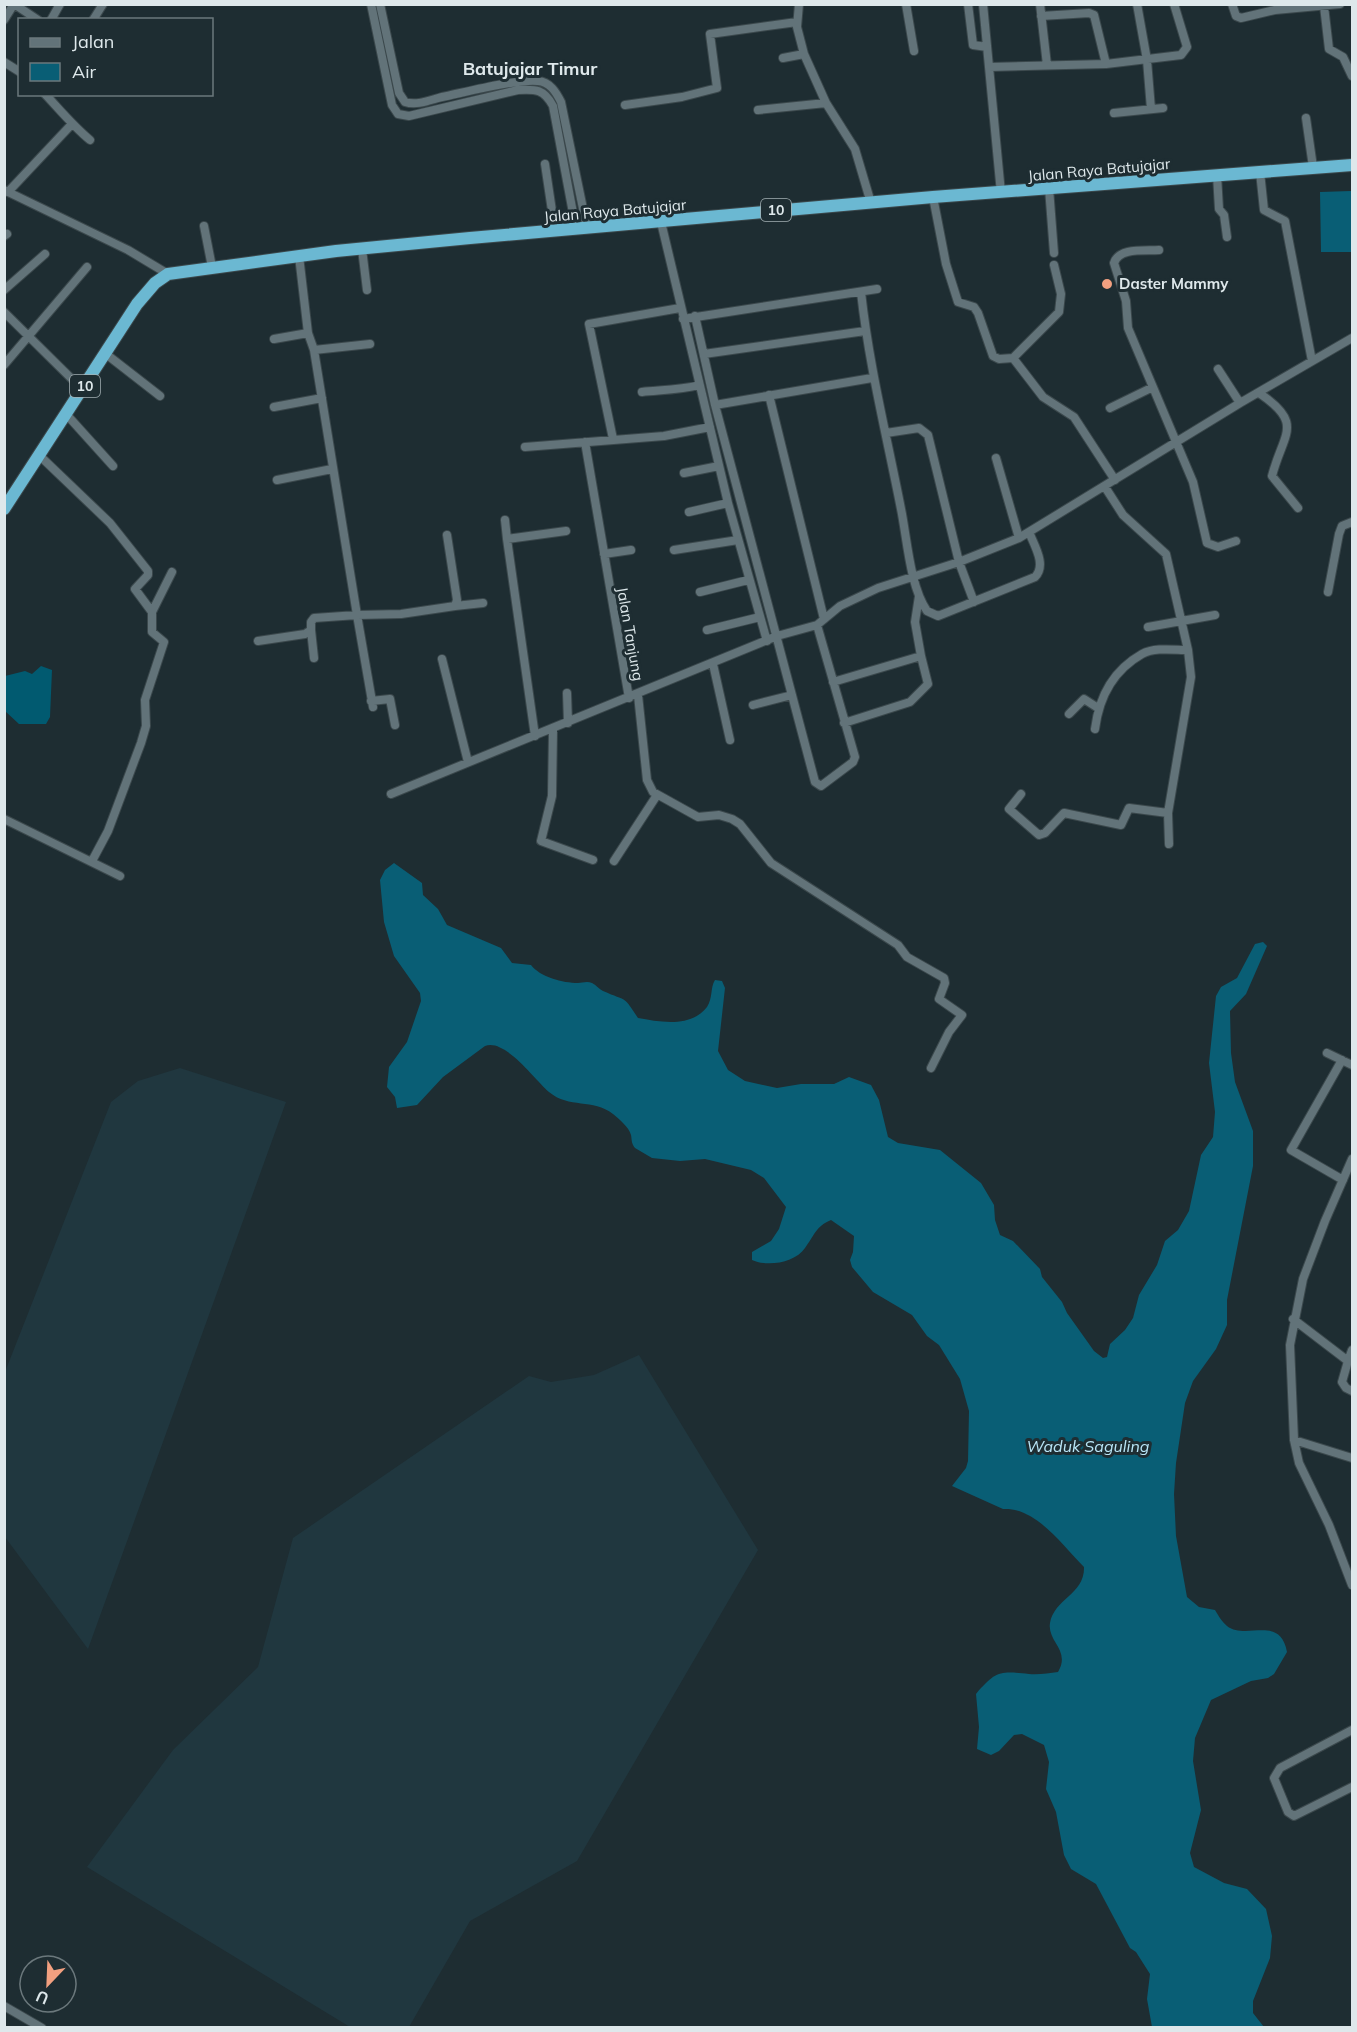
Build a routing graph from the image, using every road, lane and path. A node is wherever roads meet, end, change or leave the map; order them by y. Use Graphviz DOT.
graph roads {
  1 [pos="60,4"];
  2 [pos="103,4"];
  3 [pos="370,4"];
  4 [pos="380,4"];
  5 [pos="799,4"];
  6 [pos="906,4"];
  7 [pos="968,4"];
  8 [pos="983,4"];
  9 [pos="1040,4"];
  10 [pos="1137,4"];
  11 [pos="1174,4"];
  12 [pos="1232,4"];
  13 [pos="1340,4"];
  14 [pos="14,5"];
  15 [pos="1324,6"];
  16 [pos="1275,7"];
  17 [pos="1041,16"];
  18 [pos="35,18"];
  19 [pos="52,18"];
  20 [pos="94,18"];
  21 [pos="4,20"];
  22 [pos="797,22"];
  23 [pos="987,47"];
  24 [pos="914,51"];
  25 [pos="804,54"];
  26 [pos="783,58"];
  27 [pos="1148,60"];
  28 [pos="4,62"];
  29 [pos="1106,64"];
  30 [pos="1047,65"];
  31 [pos="989,67"];
  32 [pos="18,68"];
  33 [pos="1353,76"];
  34 [pos="47,96"];
  35 [pos="826,103"];
  36 [pos="625,105"];
  37 [pos="1163,108"];
  38 [pos="1151,109"];
  39 [pos="758,110"];
  40 [pos="1114,113"];
  41 [pos="1306,118"];
  42 [pos="71,125"];
  43 [pos="90,140"];
  44 [pos="545,165"];
  45 [pos="1353,165"];
  46 [pos="1313,167"];
  47 [pos="1260,172"];
  48 [pos="1217,175"];
  49 [pos="1049,189"];
  50 [pos="6,191"];
  51 [pos="1001,193"];
  52 [pos="933,197"];
  53 [pos="871,202"];
  54 [pos="660,222"];
  55 [pos="204,226"];
  56 [pos="582,229"];
  57 [pos="555,231"];
  58 [pos="1227,237"];
  59 [pos="362,249"];
  60 [pos="1159,250"];
  61 [pos="1054,253"];
  62 [pos="45,254"];
  63 [pos="299,256"];
  64 [pos="1054,265"];
  65 [pos="87,267"];
  66 [pos="206,268"];
  67 [pos="171,273"];
  68 [pos="877,289"];
  69 [pos="4,290"];
  70 [pos="367,290"];
  71 [pos="861,292"];
  72 [pos="680,308"];
  73 [pos="4,312"];
  74 [pos="695,316"];
  75 [pos="683,319"];
  76 [pos="865,331"];
  77 [pos="308,333"];
  78 [pos="28,337"];
  79 [pos="1353,338"];
  80 [pos="274,339"];
  81 [pos="370,344"];
  82 [pos="314,350"];
  83 [pos="106,354"];
  84 [pos="704,354"];
  85 [pos="1013,358"];
  86 [pos="1312,361"];
  87 [pos="4,365"];
  88 [pos="1218,369"];
  89 [pos="872,378"];
  90 [pos="699,385"];
  91 [pos="1151,388"];
  92 [pos="83,390"];
  93 [pos="642,392"];
  94 [pos="1259,393"];
  95 [pos="769,395"];
  96 [pos="160,396"];
  97 [pos="322,398"];
  98 [pos="1240,403"];
  99 [pos="715,405"];
  100 [pos="273,407"];
  101 [pos="1110,408"];
  102 [pos="67,415"];
  103 [pos="710,427"];
  104 [pos="886,433"];
  105 [pos="613,439"];
  106 [pos="1177,441"];
  107 [pos="585,442"];
  108 [pos="525,447"];
  109 [pos="40,456"];
  110 [pos="996,458"];
  111 [pos="113,466"];
  112 [pos="719,466"];
  113 [pos="332,470"];
  114 [pos="684,473"];
  115 [pos="277,480"];
  116 [pos="1115,480"];
  117 [pos="1105,487"];
  118 [pos="728,503"];
  119 [pos="1298,508"];
  120 [pos="4,509"];
  121 [pos="688,512"];
  122 [pos="505,520"];
  123 [pos="1353,522"];
  124 [pos="566,531"];
  125 [pos="1029,532"];
  126 [pos="447,535"];
  127 [pos="1019,538"];
  128 [pos="507,539"];
  129 [pos="738,540"];
  130 [pos="1236,542"];
  131 [pos="631,550"];
  132 [pos="674,550"];
  133 [pos="604,554"];
  134 [pos="958,562"];
  135 [pos="172,572"];
  136 [pos="914,576"];
  137 [pos="748,580"];
  138 [pos="700,592"];
  139 [pos="1328,592"];
  140 [pos="919,594"];
  141 [pos="974,602"];
  142 [pos="483,603"];
  143 [pos="455,606"];
  144 [pos="152,612"];
  145 [pos="357,615"];
  146 [pos="1215,615"];
  147 [pos="760,616"];
  148 [pos="824,619"];
  149 [pos="1182,620"];
  150 [pos="817,625"];
  151 [pos="1148,627"];
  152 [pos="311,630"];
  153 [pos="706,630"];
  154 [pos="777,636"];
  155 [pos="767,640"];
  156 [pos="258,641"];
  157 [pos="1188,650"];
  158 [pos="921,656"];
  159 [pos="314,658"];
  160 [pos="442,659"];
  161 [pos="713,664"];
  162 [pos="833,682"];
  163 [pos="567,693"];
  164 [pos="638,695"];
  165 [pos="792,695"];
  166 [pos="629,698"];
  167 [pos="753,705"];
  168 [pos="1098,708"];
  169 [pos="1069,714"];
  170 [pos="568,723"];
  171 [pos="844,723"];
  172 [pos="395,725"];
  173 [pos="1095,729"];
  174 [pos="553,730"];
  175 [pos="535,736"];
  176 [pos="730,740"];
  177 [pos="468,762"];
  178 [pos="391,794"];
  179 [pos="1021,794"];
  180 [pos="657,795"];
  181 [pos="1168,813"];
  182 [pos="4,819"];
  183 [pos="1169,844"];
  184 [pos="593,860"];
  185 [pos="92,861"];
  186 [pos="614,861"];
  187 [pos="120,876"];
  188 [pos="1327,1053"];
  189 [pos="1342,1060"];
  190 [pos="1353,1065"];
  191 [pos="931,1068"];
  192 [pos="1353,1159"];
  193 [pos="1343,1180"];
  194 [pos="1293,1319"];
  195 [pos="1353,1350"];
  196 [pos="1348,1361"];
  197 [pos="1353,1391"];
  198 [pos="1294,1440"];
  199 [pos="1353,1458"];
  200 [pos="1353,1586"];
  201 [pos="1353,1730"];
  202 [pos="1353,1787"];
  203 [pos="4,2006"];
  204 [pos="42,2028"];
  1 -- 19 [label="street"];
  2 -- 20 [label="street"];
  3 -- 56 [label="street"];
  4 -- 56 [label="street"];
  5 -- 22 [label="street"];
  6 -- 24 [label="street"];
  7 -- 23 [label="street"];
  8 -- 23 [label="street"];
  9 -- 17 [label="street"];
  10 -- 27 [label="street"];
  11 -- 27 [label="street"];
  12 -- 16 [label="street"];
  13 -- 15 [label="street"];
  14 -- 18 [label="street"];
  14 -- 21 [label="street"];
  15 -- 16 [label="street"];
  15 -- 33 [label="street"];
  17 -- 29 [label="street"];
  17 -- 30 [label="street"];
  22 -- 25 [label="street"];
  22 -- 36 [label="street"];
  23 -- 31 [label="street"];
  25 -- 26 [label="street"];
  25 -- 35 [label="street"];
  27 -- 29 [label="street"];
  27 -- 38 [label="street"];
  28 -- 32 [label="street"];
  29 -- 30 [label="street"];
  30 -- 31 [label="street"];
  31 -- 51 [label="street"];
  34 -- 42 [label="street"];
  35 -- 39 [label="street"];
  35 -- 53 [label="street"];
  37 -- 38 [label="street"];
  38 -- 40 [label="street"];
  41 -- 46 [label="street"];
  42 -- 43 [label="street"];
  42 -- 50 [label="street"];
  44 -- 57 [label="street"];
  45 -- 46 [label="highway, Jalan Raya Batujajar / 10"];
  46 -- 47 [label="highway, Jalan Raya Batujajar / 10"];
  47 -- 48 [label="highway, Jalan Raya Batujajar / 10"];
  47 -- 86 [label="street"];
  48 -- 49 [label="highway, Jalan Raya Batujajar / 10"];
  48 -- 58 [label="street"];
  49 -- 51 [label="highway, Jalan Raya Batujajar / 10"];
  49 -- 61 [label="street"];
  50 -- 67 [label="street"];
  51 -- 52 [label="highway, Jalan Raya Batujajar / 10"];
  52 -- 53 [label="highway, Jalan Raya Batujajar / 10"];
  52 -- 85 [label="street"];
  53 -- 54 [label="highway, Jalan Raya Batujajar / 10"];
  54 -- 56 [label="highway, Jalan Raya Batujajar / 10"];
  54 -- 72 [label="street"];
  55 -- 66 [label="street"];
  56 -- 57 [label="highway, Jalan Raya Batujajar / 10"];
  57 -- 59 [label="highway, Jalan Raya Batujajar / 10"];
  59 -- 63 [label="highway, Jalan Raya Batujajar / 10"];
  59 -- 70 [label="street"];
  60 -- 91 [label="street"];
  62 -- 69 [label="street"];
  63 -- 66 [label="highway, Jalan Raya Batujajar / 10"];
  63 -- 77 [label="street"];
  64 -- 85 [label="street"];
  65 -- 78 [label="street"];
  66 -- 67 [label="highway, Jalan Raya Batujajar / 10"];
  67 -- 83 [label="highway, 10"];
  68 -- 71 [label="street"];
  71 -- 74 [label="street"];
  71 -- 76 [label="street"];
  72 -- 75 [label="street"];
  72 -- 105 [label="street"];
  73 -- 78 [label="street"];
  74 -- 75 [label="street"];
  74 -- 84 [label="street"];
  75 -- 90 [label="street"];
  76 -- 84 [label="street"];
  76 -- 89 [label="street"];
  77 -- 80 [label="street"];
  77 -- 82 [label="street"];
  78 -- 87 [label="street"];
  78 -- 92 [label="street"];
  79 -- 86 [label="street"];
  81 -- 82 [label="street"];
  82 -- 97 [label="street"];
  83 -- 92 [label="highway, 10"];
  83 -- 96 [label="street"];
  84 -- 99 [label="street"];
  85 -- 116 [label="street"];
  86 -- 94 [label="street"];
  88 -- 98 [label="street"];
  89 -- 95 [label="street"];
  89 -- 104 [label="street"];
  90 -- 93 [label="street"];
  90 -- 103 [label="street"];
  91 -- 101 [label="street"];
  91 -- 106 [label="street"];
  92 -- 102 [label="highway, 10"];
  94 -- 98 [label="street"];
  94 -- 119 [label="street"];
  95 -- 99 [label="street"];
  95 -- 148 [label="street"];
  97 -- 100 [label="street"];
  97 -- 113 [label="street"];
  98 -- 106 [label="street"];
  99 -- 154 [label="street"];
  102 -- 109 [label="highway, 10"];
  102 -- 111 [label="street"];
  103 -- 105 [label="street"];
  103 -- 112 [label="street"];
  104 -- 134 [label="street"];
  104 -- 136 [label="street"];
  105 -- 107 [label="street"];
  106 -- 116 [label="street"];
  106 -- 130 [label="street"];
  107 -- 108 [label="street"];
  107 -- 133 [label="street, Jalan Tanjung"];
  109 -- 120 [label="highway, 10"];
  109 -- 144 [label="street"];
  110 -- 127 [label="street"];
  112 -- 114 [label="street"];
  112 -- 118 [label="street"];
  113 -- 115 [label="street"];
  113 -- 145 [label="street"];
  116 -- 117 [label="street"];
  117 -- 125 [label="street"];
  117 -- 149 [label="street"];
  118 -- 121 [label="street"];
  118 -- 129 [label="street"];
  122 -- 128 [label="street"];
  123 -- 139 [label="street"];
  124 -- 128 [label="street"];
  125 -- 127 [label="street"];
  125 -- 141 [label="street"];
  126 -- 143 [label="street"];
  127 -- 134 [label="street"];
  128 -- 175 [label="street"];
  129 -- 132 [label="street"];
  129 -- 137 [label="street"];
  131 -- 133 [label="street"];
  133 -- 166 [label="street, Jalan Tanjung"];
  134 -- 136 [label="street"];
  134 -- 141 [label="street"];
  135 -- 144 [label="street"];
  136 -- 140 [label="street"];
  136 -- 148 [label="street"];
  137 -- 138 [label="street"];
  137 -- 147 [label="street"];
  140 -- 141 [label="street"];
  140 -- 158 [label="street"];
  142 -- 143 [label="street"];
  143 -- 145 [label="street"];
  144 -- 185 [label="street"];
  145 -- 152 [label="street"];
  145 -- 172 [label="street"];
  146 -- 149 [label="street"];
  147 -- 153 [label="street"];
  147 -- 155 [label="street"];
  148 -- 150 [label="street"];
  149 -- 151 [label="street"];
  149 -- 157 [label="street"];
  150 -- 154 [label="street"];
  150 -- 162 [label="street"];
  152 -- 156 [label="street"];
  152 -- 159 [label="street"];
  154 -- 155 [label="street"];
  154 -- 165 [label="street"];
  155 -- 161 [label="street"];
  157 -- 168 [label="street"];
  157 -- 181 [label="street"];
  158 -- 162 [label="street"];
  158 -- 171 [label="street"];
  160 -- 177 [label="street"];
  161 -- 164 [label="street"];
  161 -- 176 [label="street"];
  162 -- 171 [label="street"];
  163 -- 170 [label="street"];
  164 -- 166 [label="street"];
  164 -- 180 [label="street"];
  165 -- 167 [label="street"];
  165 -- 171 [label="street"];
  166 -- 170 [label="street"];
  168 -- 169 [label="street"];
  168 -- 173 [label="street"];
  170 -- 174 [label="street"];
  174 -- 175 [label="street"];
  174 -- 184 [label="street"];
  175 -- 177 [label="street"];
  177 -- 178 [label="street"];
  179 -- 181 [label="street"];
  180 -- 186 [label="street"];
  180 -- 191 [label="street"];
  181 -- 183 [label="street"];
  182 -- 185 [label="street"];
  185 -- 187 [label="street"];
  188 -- 189 [label="street"];
  189 -- 190 [label="street"];
  189 -- 193 [label="street"];
  192 -- 193 [label="street"];
  193 -- 194 [label="street"];
  194 -- 196 [label="street"];
  194 -- 198 [label="street"];
  195 -- 196 [label="street"];
  196 -- 197 [label="street"];
  198 -- 199 [label="street"];
  198 -- 200 [label="street"];
  201 -- 202 [label="street"];
  203 -- 204 [label="street"];
}
